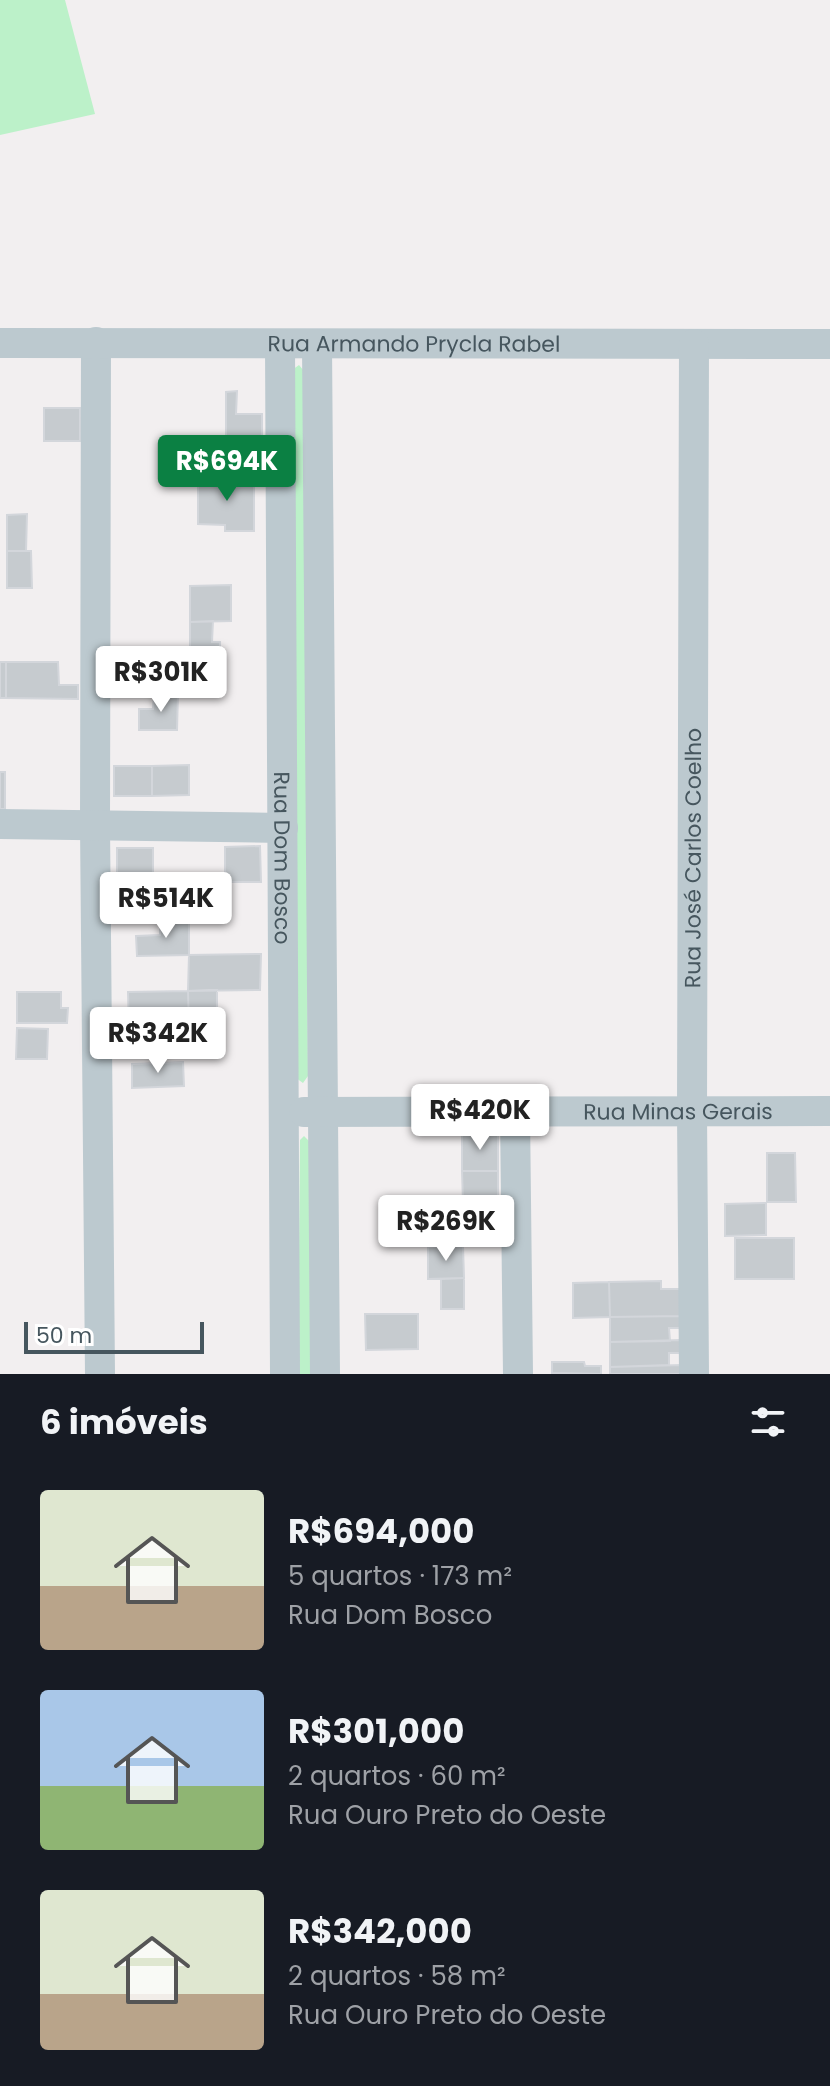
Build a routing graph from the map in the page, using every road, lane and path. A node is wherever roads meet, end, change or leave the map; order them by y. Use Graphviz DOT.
graph roads {
  1 [pos="96,342"];
  2 [pos="0,343"];
  3 [pos="280,344"];
  4 [pos="317,344"];
  5 [pos="694,344"];
  6 [pos="830,344"];
  7 [pos="0,824"];
  8 [pos="95,825"];
  9 [pos="283,828"];
  10 [pos="830,1111"];
  11 [pos="285,1112"];
  12 [pos="325,1112"];
  13 [pos="692,1112"];
  14 [pos="515,1113"];
  15 [pos="100,1374"];
  16 [pos="285,1374"];
  17 [pos="325,1374"];
  18 [pos="518,1374"];
  19 [pos="694,1374"];
  1 -- 2 [label="street, Rua Armando Prycla Rabel"];
  1 -- 3 [label="street, Rua Armando Prycla Rabel"];
  1 -- 8 [label="street"];
  3 -- 4 [label="street, Rua Armando Prycla Rabel"];
  3 -- 9 [label="street, Rua Dom Bosco"];
  4 -- 5 [label="street, Rua Armando Prycla Rabel"];
  4 -- 12 [label="street, Rua Dom Bosco"];
  5 -- 6 [label="street, Rua Armando Prycla Rabel"];
  5 -- 13 [label="street, Rua José Carlos Coelho"];
  7 -- 8 [label="street"];
  8 -- 9 [label="street"];
  8 -- 15 [label="street"];
  9 -- 11 [label="street, Rua Dom Bosco"];
  10 -- 13 [label="street, Rua Minas Gerais"];
  11 -- 12 [label="street, Rua Minas Gerais"];
  11 -- 16 [label="street, Rua Dom Bosco"];
  12 -- 14 [label="street, Rua Minas Gerais"];
  12 -- 17 [label="street, Rua Dom Bosco"];
  13 -- 14 [label="street, Rua Minas Gerais"];
  13 -- 19 [label="street, Rua José Carlos Coelho"];
  14 -- 18 [label="street"];
}
